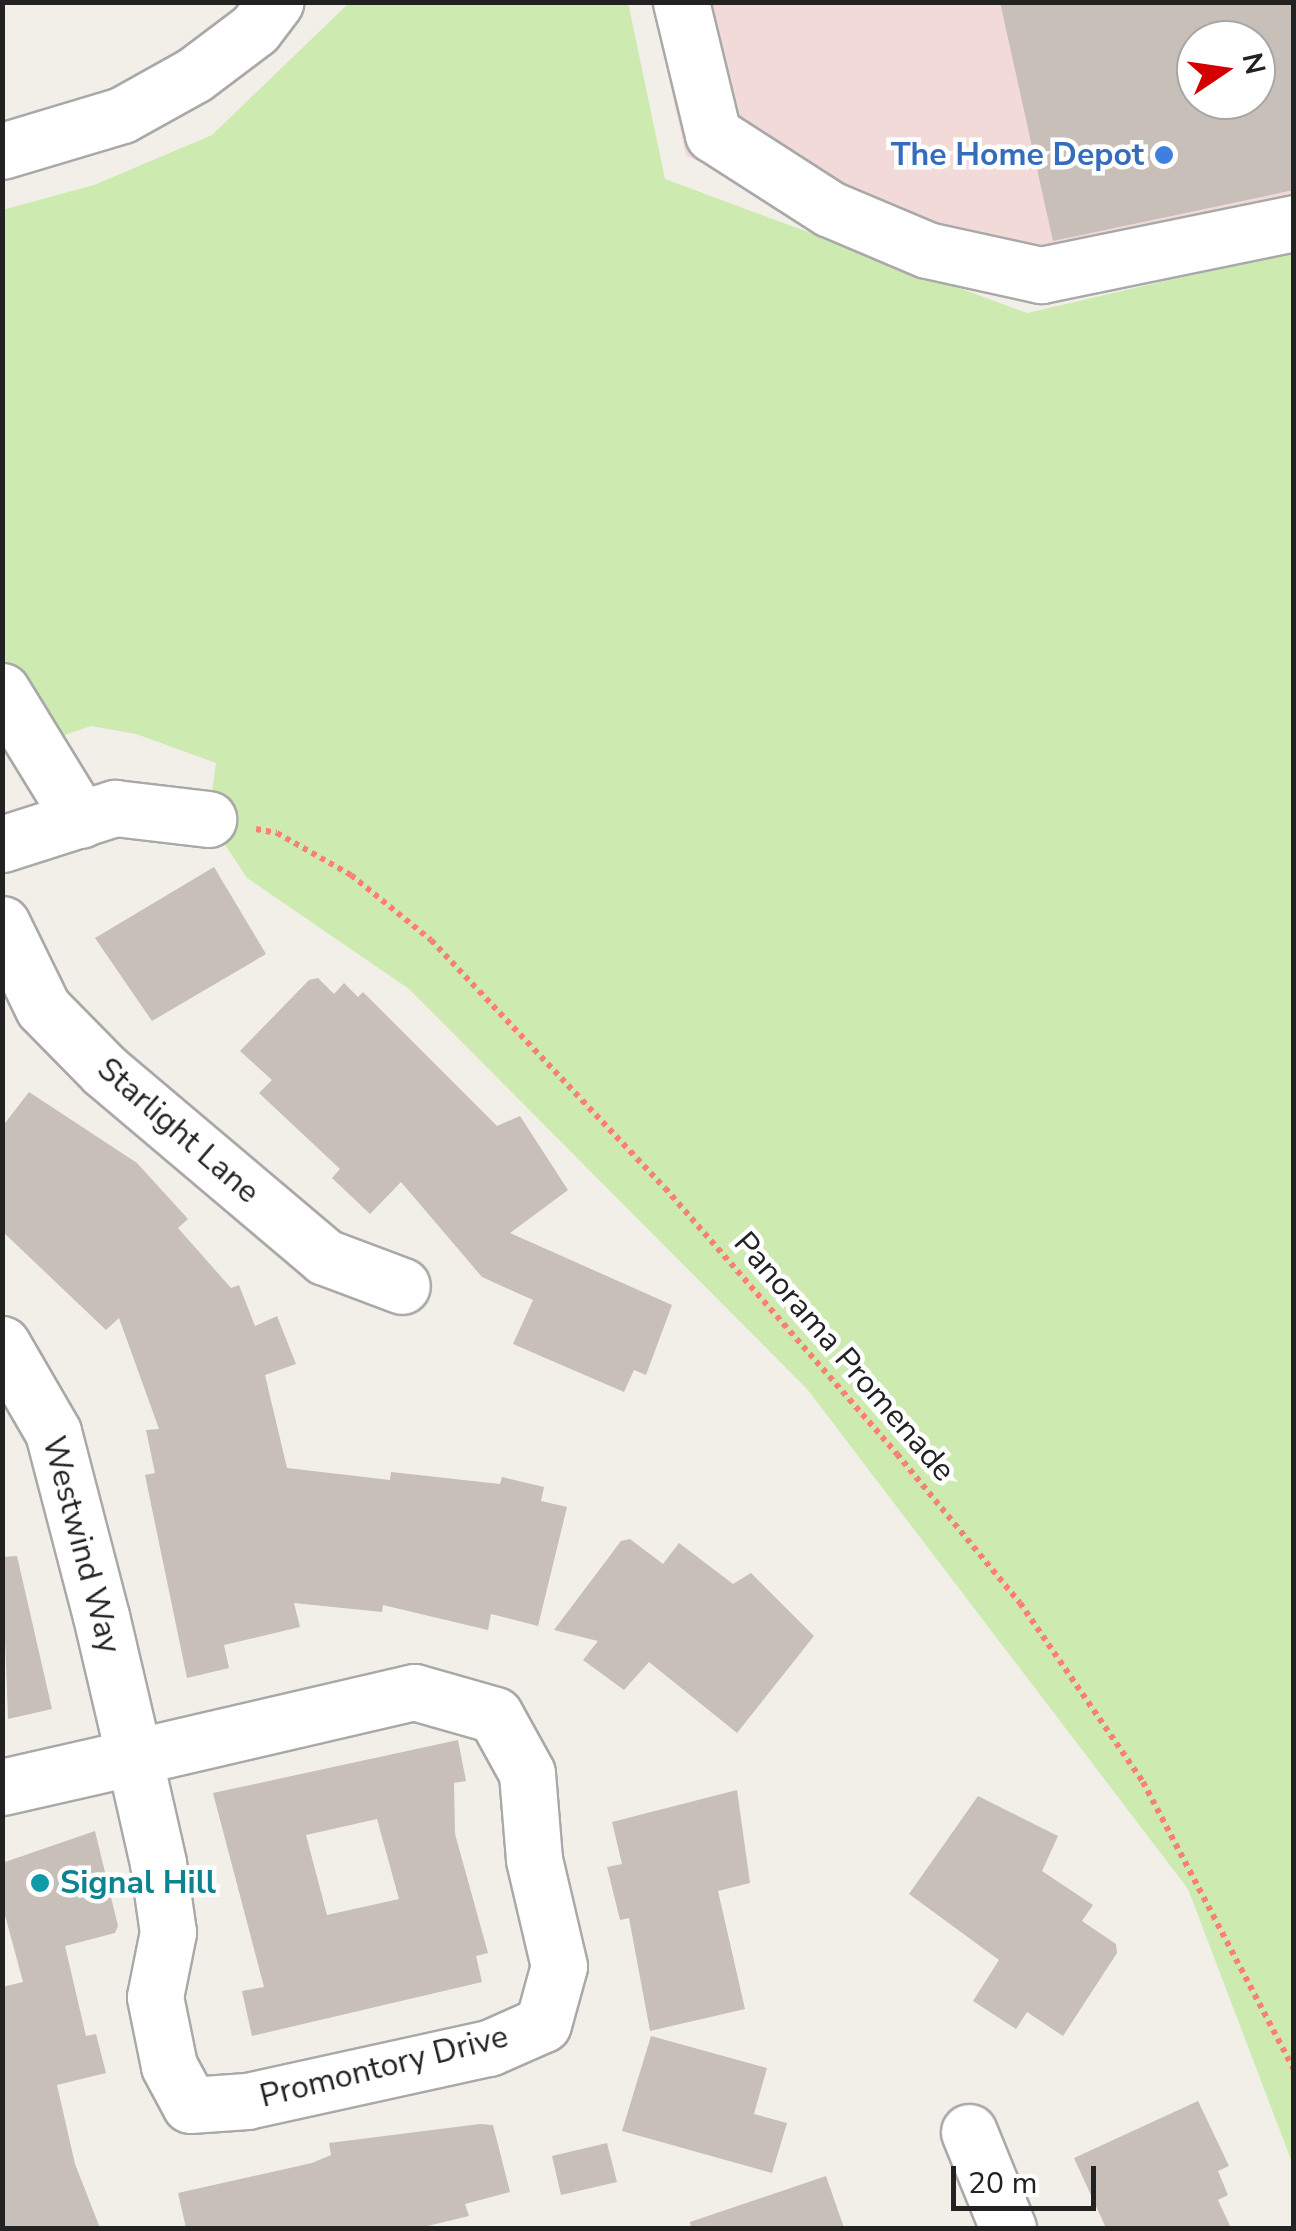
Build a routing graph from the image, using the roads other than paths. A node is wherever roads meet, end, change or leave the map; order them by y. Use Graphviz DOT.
graph roads {
  1 [pos="275,2"];
  2 [pos="681,2"];
  3 [pos="2,151"];
  4 [pos="1294,222"];
  5 [pos="2,691"];
  6 [pos="98,814"];
  7 [pos="208,819"];
  8 [pos="2,844"];
  9 [pos="2,924"];
  10 [pos="402,1286"];
  11 [pos="2,1344"];
  12 [pos="134,1757"];
  13 [pos="2,1787"];
  14 [pos="969,2132"];
  15 [pos="1008,2228"];
  1 -- 3 [label="street"];
  2 -- 4 [label="street"];
  5 -- 6 [label="street"];
  6 -- 7 [label="street"];
  6 -- 8 [label="street"];
  9 -- 10 [label="street, Starlight Lane"];
  11 -- 12 [label="street, Westwind Way"];
  12 -- 12 [label="street, Promontory Drive"];
  12 -- 13 [label="street, Promontory Drive"];
  14 -- 15 [label="street"];
}
